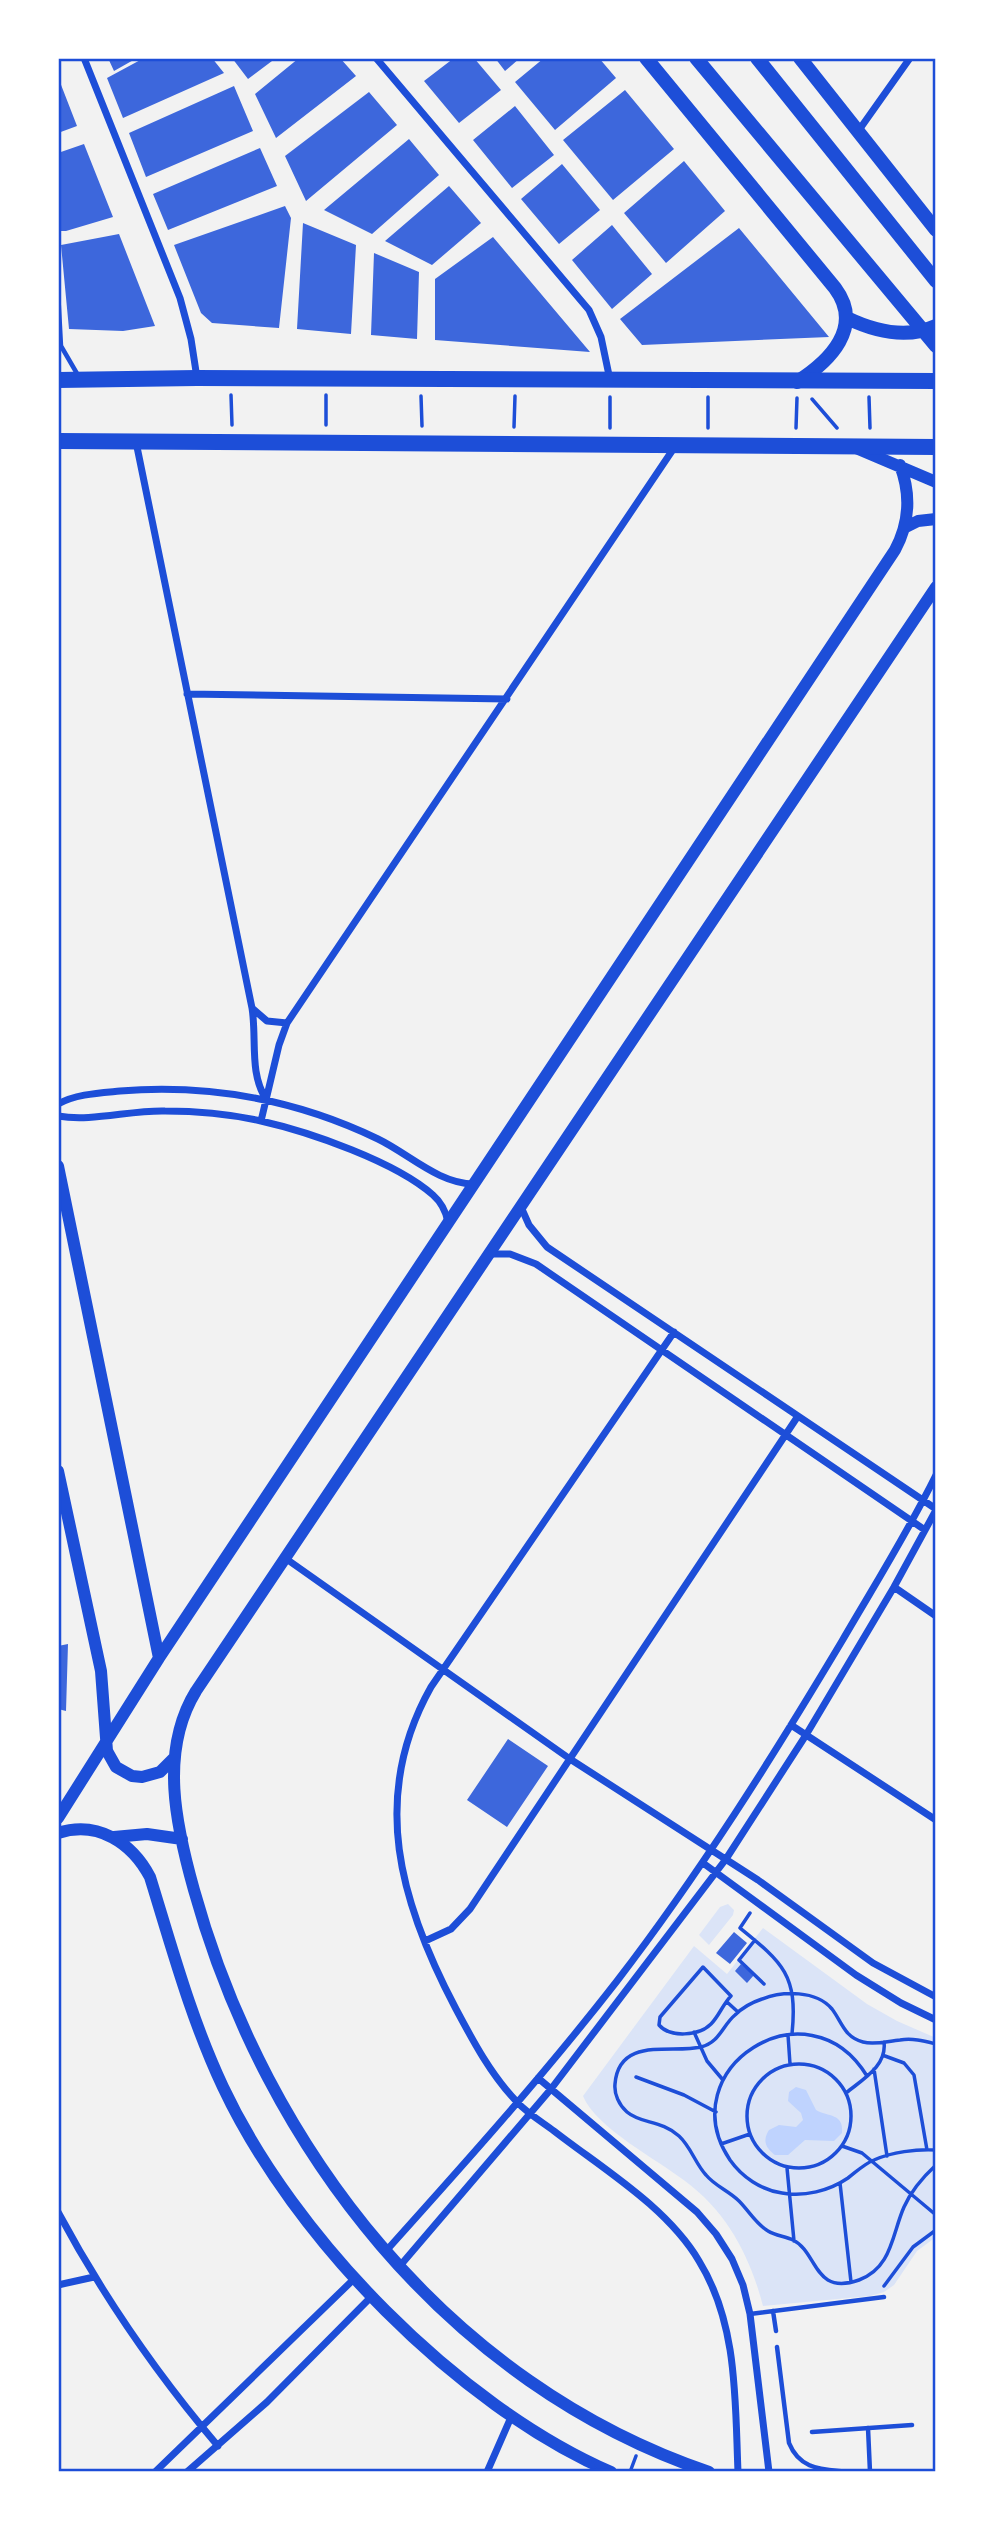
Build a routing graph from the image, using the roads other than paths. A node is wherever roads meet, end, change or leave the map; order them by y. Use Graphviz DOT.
graph roads {
  1 [pos="84,58"];
  2 [pos="376,58"];
  3 [pos="646,58"];
  4 [pos="696,58"];
  5 [pos="757,58"];
  6 [pos="800,58"];
  7 [pos="910,58"];
  8 [pos="859,130"];
  9 [pos="936,230"];
  10 [pos="936,281"];
  11 [pos="58,290"];
  12 [pos="58,314"];
  13 [pos="847,318"];
  14 [pos="936,326"];
  15 [pos="936,346"];
  16 [pos="197,378"];
  17 [pos="58,380"];
  18 [pos="82,380"];
  19 [pos="610,380"];
  20 [pos="936,380"];
  21 [pos="797,382"];
  22 [pos="58,441"];
  23 [pos="136,441"];
  24 [pos="676,444"];
  25 [pos="852,446"];
  26 [pos="936,447"];
  27 [pos="900,465"];
  28 [pos="936,482"];
  29 [pos="936,519"];
  30 [pos="904,528"];
  31 [pos="936,587"];
  32 [pos="187,694"];
  33 [pos="507,699"];
  34 [pos="252,1008"];
  35 [pos="287,1023"];
  36 [pos="266,1099"];
  37 [pos="58,1104"];
  38 [pos="58,1116"];
  39 [pos="261,1121"];
  40 [pos="58,1166"];
  41 [pos="474,1184"];
  42 [pos="521,1207"];
  43 [pos="449,1222"];
  44 [pos="489,1254"];
  45 [pos="674,1332"];
  46 [pos="661,1350"];
  47 [pos="798,1416"];
  48 [pos="785,1434"];
  49 [pos="58,1471"];
  50 [pos="936,1475"];
  51 [pos="924,1500"];
  52 [pos="936,1510"];
  53 [pos="913,1521"];
  54 [pos="925,1530"];
  55 [pos="285,1558"];
  56 [pos="894,1587"];
  57 [pos="936,1616"];
  58 [pos="159,1658"];
  59 [pos="442,1669"];
  60 [pos="791,1726"];
  61 [pos="806,1735"];
  62 [pos="106,1741"];
  63 [pos="174,1758"];
  64 [pos="570,1759"];
  65 [pos="58,1818"];
  66 [pos="936,1820"];
  67 [pos="58,1833"];
  68 [pos="114,1837"];
  69 [pos="182,1839"];
  70 [pos="712,1849"];
  71 [pos="726,1860"];
  72 [pos="703,1863"];
  73 [pos="716,1872"];
  74 [pos="425,1941"];
  75 [pos="936,1997"];
  76 [pos="936,2020"];
  77 [pos="538,2078"];
  78 [pos="551,2089"];
  79 [pos="518,2104"];
  80 [pos="530,2112"];
  81 [pos="58,2212"];
  82 [pos="386,2252"];
  83 [pos="399,2267"];
  84 [pos="94,2277"];
  85 [pos="355,2278"];
  86 [pos="58,2284"];
  87 [pos="372,2296"];
  88 [pos="884,2297"];
  89 [pos="772,2311"];
  90 [pos="750,2314"];
  91 [pos="776,2331"];
  92 [pos="777,2347"];
  93 [pos="512,2416"];
  94 [pos="912,2425"];
  95 [pos="202,2428"];
  96 [pos="867,2428"];
  97 [pos="812,2432"];
  98 [pos="218,2446"];
  99 [pos="155,2472"];
  100 [pos="187,2472"];
  101 [pos="487,2472"];
  102 [pos="611,2472"];
  103 [pos="709,2472"];
  104 [pos="738,2472"];
  105 [pos="769,2472"];
  106 [pos="847,2472"];
  107 [pos="870,2472"];
  1 -- 16 [label="street"];
  2 -- 19 [label="street"];
  3 -- 13 [label="main road"];
  4 -- 15 [label="main road"];
  5 -- 10 [label="main road"];
  6 -- 8 [label="main road"];
  7 -- 8 [label="street"];
  8 -- 9 [label="main road"];
  11 -- 12 [label="lane"];
  12 -- 18 [label="lane"];
  13 -- 14 [label="main road"];
  13 -- 21 [label="main road"];
  16 -- 18 [label="main road"];
  16 -- 19 [label="main road"];
  17 -- 18 [label="main road"];
  19 -- 21 [label="main road"];
  20 -- 21 [label="main road"];
  22 -- 23 [label="main road"];
  23 -- 24 [label="main road"];
  23 -- 32 [label="street"];
  24 -- 25 [label="main road"];
  24 -- 33 [label="street"];
  25 -- 26 [label="main road"];
  25 -- 27 [label="street"];
  27 -- 28 [label="street"];
  27 -- 30 [label="street"];
  29 -- 30 [label="street"];
  30 -- 41 [label="street"];
  31 -- 42 [label="street"];
  32 -- 33 [label="street"];
  32 -- 34 [label="street"];
  33 -- 35 [label="street"];
  34 -- 35 [label="street"];
  34 -- 36 [label="street"];
  35 -- 36 [label="street"];
  36 -- 37 [label="street"];
  36 -- 39 [label="street"];
  36 -- 41 [label="street"];
  38 -- 39 [label="street"];
  39 -- 43 [label="street"];
  40 -- 58 [label="street"];
  41 -- 43 [label="street"];
  42 -- 44 [label="street"];
  42 -- 45 [label="street"];
  43 -- 58 [label="street"];
  44 -- 46 [label="street"];
  44 -- 55 [label="street"];
  45 -- 46 [label="street"];
  45 -- 47 [label="street"];
  46 -- 48 [label="street"];
  46 -- 59 [label="street"];
  47 -- 48 [label="street"];
  47 -- 51 [label="street"];
  48 -- 53 [label="street"];
  48 -- 64 [label="street"];
  49 -- 62 [label="street"];
  50 -- 51 [label="street"];
  51 -- 52 [label="street"];
  51 -- 53 [label="street"];
  52 -- 54 [label="street"];
  53 -- 54 [label="street"];
  53 -- 60 [label="street"];
  54 -- 56 [label="street"];
  55 -- 59 [label="street"];
  55 -- 63 [label="street"];
  56 -- 57 [label="street"];
  56 -- 61 [label="street"];
  58 -- 62 [label="street"];
  59 -- 64 [label="street"];
  59 -- 74 [label="street"];
  60 -- 61 [label="street"];
  60 -- 70 [label="street"];
  61 -- 66 [label="street"];
  61 -- 71 [label="street"];
  62 -- 63 [label="street"];
  62 -- 65 [label="street"];
  63 -- 69 [label="street"];
  64 -- 70 [label="street"];
  64 -- 74 [label="street"];
  67 -- 68 [label="street"];
  68 -- 69 [label="street"];
  68 -- 85 [label="street"];
  69 -- 82 [label="street"];
  70 -- 71 [label="street"];
  70 -- 72 [label="street"];
  71 -- 73 [label="street"];
  71 -- 75 [label="street"];
  72 -- 73 [label="street"];
  72 -- 77 [label="street"];
  73 -- 76 [label="street"];
  73 -- 78 [label="street"];
  74 -- 79 [label="street"];
  77 -- 78 [label="street"];
  77 -- 79 [label="street"];
  78 -- 80 [label="street"];
  78 -- 90 [label="street"];
  79 -- 80 [label="street"];
  79 -- 82 [label="street"];
  80 -- 83 [label="street"];
  80 -- 104 [label="street"];
  81 -- 84 [label="street"];
  82 -- 83 [label="street"];
  83 -- 103 [label="street"];
  84 -- 86 [label="street"];
  84 -- 95 [label="street"];
  85 -- 87 [label="street"];
  85 -- 95 [label="street"];
  87 -- 93 [label="street"];
  87 -- 98 [label="street"];
  88 -- 89 [label="lane"];
  89 -- 90 [label="lane"];
  89 -- 91 [label="lane"];
  90 -- 105 [label="street"];
  92 -- 106 [label="lane"];
  93 -- 101 [label="street"];
  93 -- 102 [label="street"];
  94 -- 96 [label="lane"];
  95 -- 98 [label="street"];
  95 -- 99 [label="street"];
  96 -- 97 [label="lane"];
  96 -- 107 [label="lane"];
  98 -- 100 [label="street"];
}
